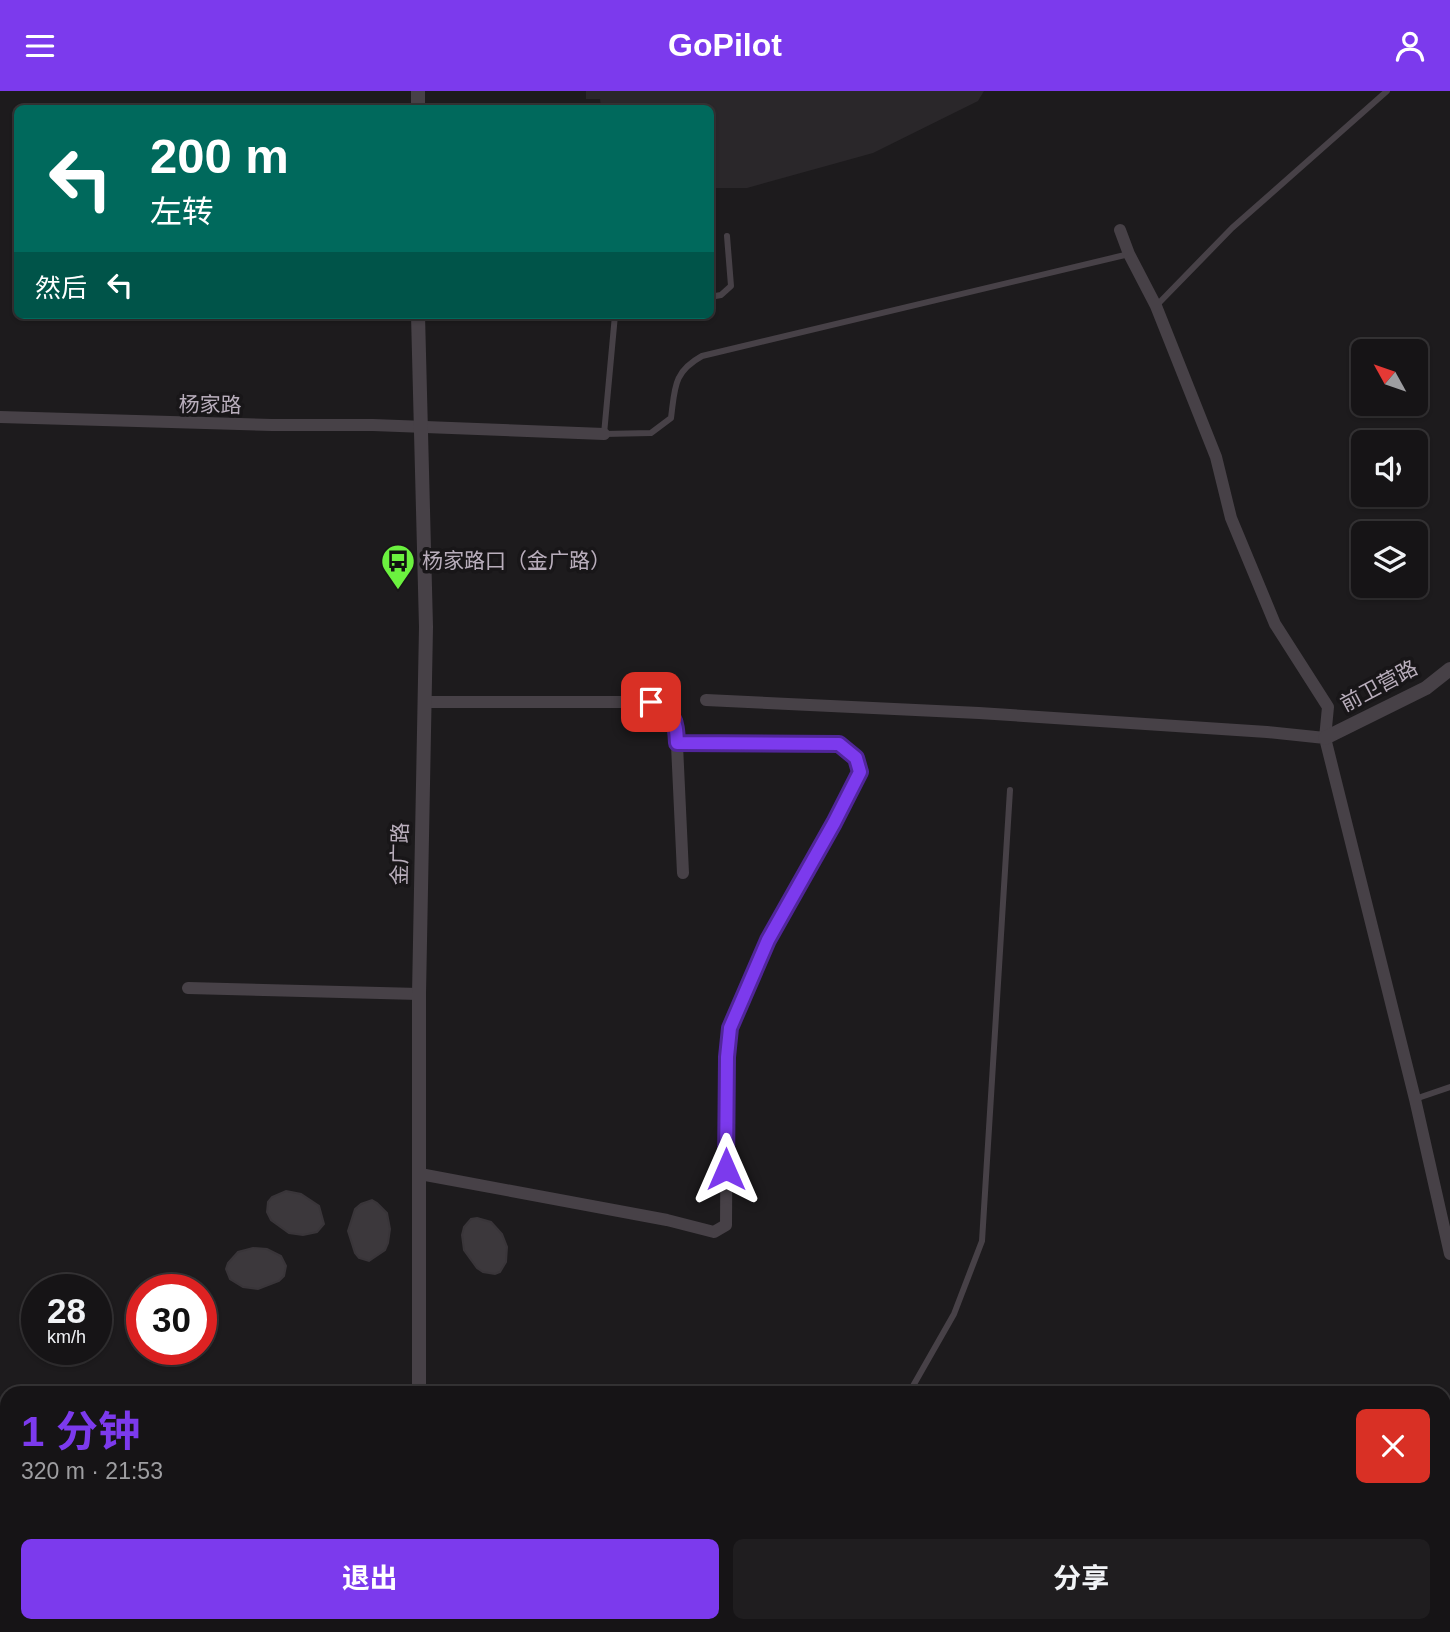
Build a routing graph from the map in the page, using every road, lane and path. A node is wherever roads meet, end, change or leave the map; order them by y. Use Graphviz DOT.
graph roads {
  1 [pos="1387,91"];
  2 [pos="1120,230"];
  3 [pos="727,236"];
  4 [pos="1129,254"];
  5 [pos="714,296"];
  6 [pos="1156,306"];
  7 [pos="418,319"];
  8 [pos="615,319"];
  9 [pos="0,417"];
  10 [pos="419,427"];
  11 [pos="604,434"];
  12 [pos="1450,669"];
  13 [pos="706,700"];
  14 [pos="424,702"];
  15 [pos="1325,738"];
  16 [pos="677,743"];
  17 [pos="1010,790"];
  18 [pos="683,873"];
  19 [pos="188,988"];
  20 [pos="419,994"];
  21 [pos="1450,1087"];
  22 [pos="1415,1099"];
  23 [pos="420,1174"];
  24 [pos="1450,1254"];
  25 [pos="419,1386"];
  26 [pos="913,1386"];
  1 -- 6 [label="lane"];
  2 -- 4 [label="street"];
  3 -- 5 [label="lane"];
  4 -- 6 [label="street"];
  4 -- 11 [label="lane"];
  6 -- 15 [label="street"];
  7 -- 10 [label="street, 金广路"];
  8 -- 11 [label="lane"];
  9 -- 10 [label="street, 杨家路"];
  10 -- 11 [label="street, 杨家路"];
  10 -- 14 [label="street, 金广路"];
  12 -- 15 [label="street, 前卫营路"];
  13 -- 15 [label="street"];
  14 -- 16 [label="street"];
  14 -- 20 [label="street, 金广路"];
  15 -- 22 [label="street"];
  16 -- 18 [label="street"];
  16 -- 23 [label="street"];
  17 -- 26 [label="lane"];
  19 -- 20 [label="street"];
  20 -- 23 [label="street, 金广路"];
  21 -- 22 [label="lane"];
  22 -- 24 [label="street"];
  23 -- 25 [label="street, 金广路"];
}
